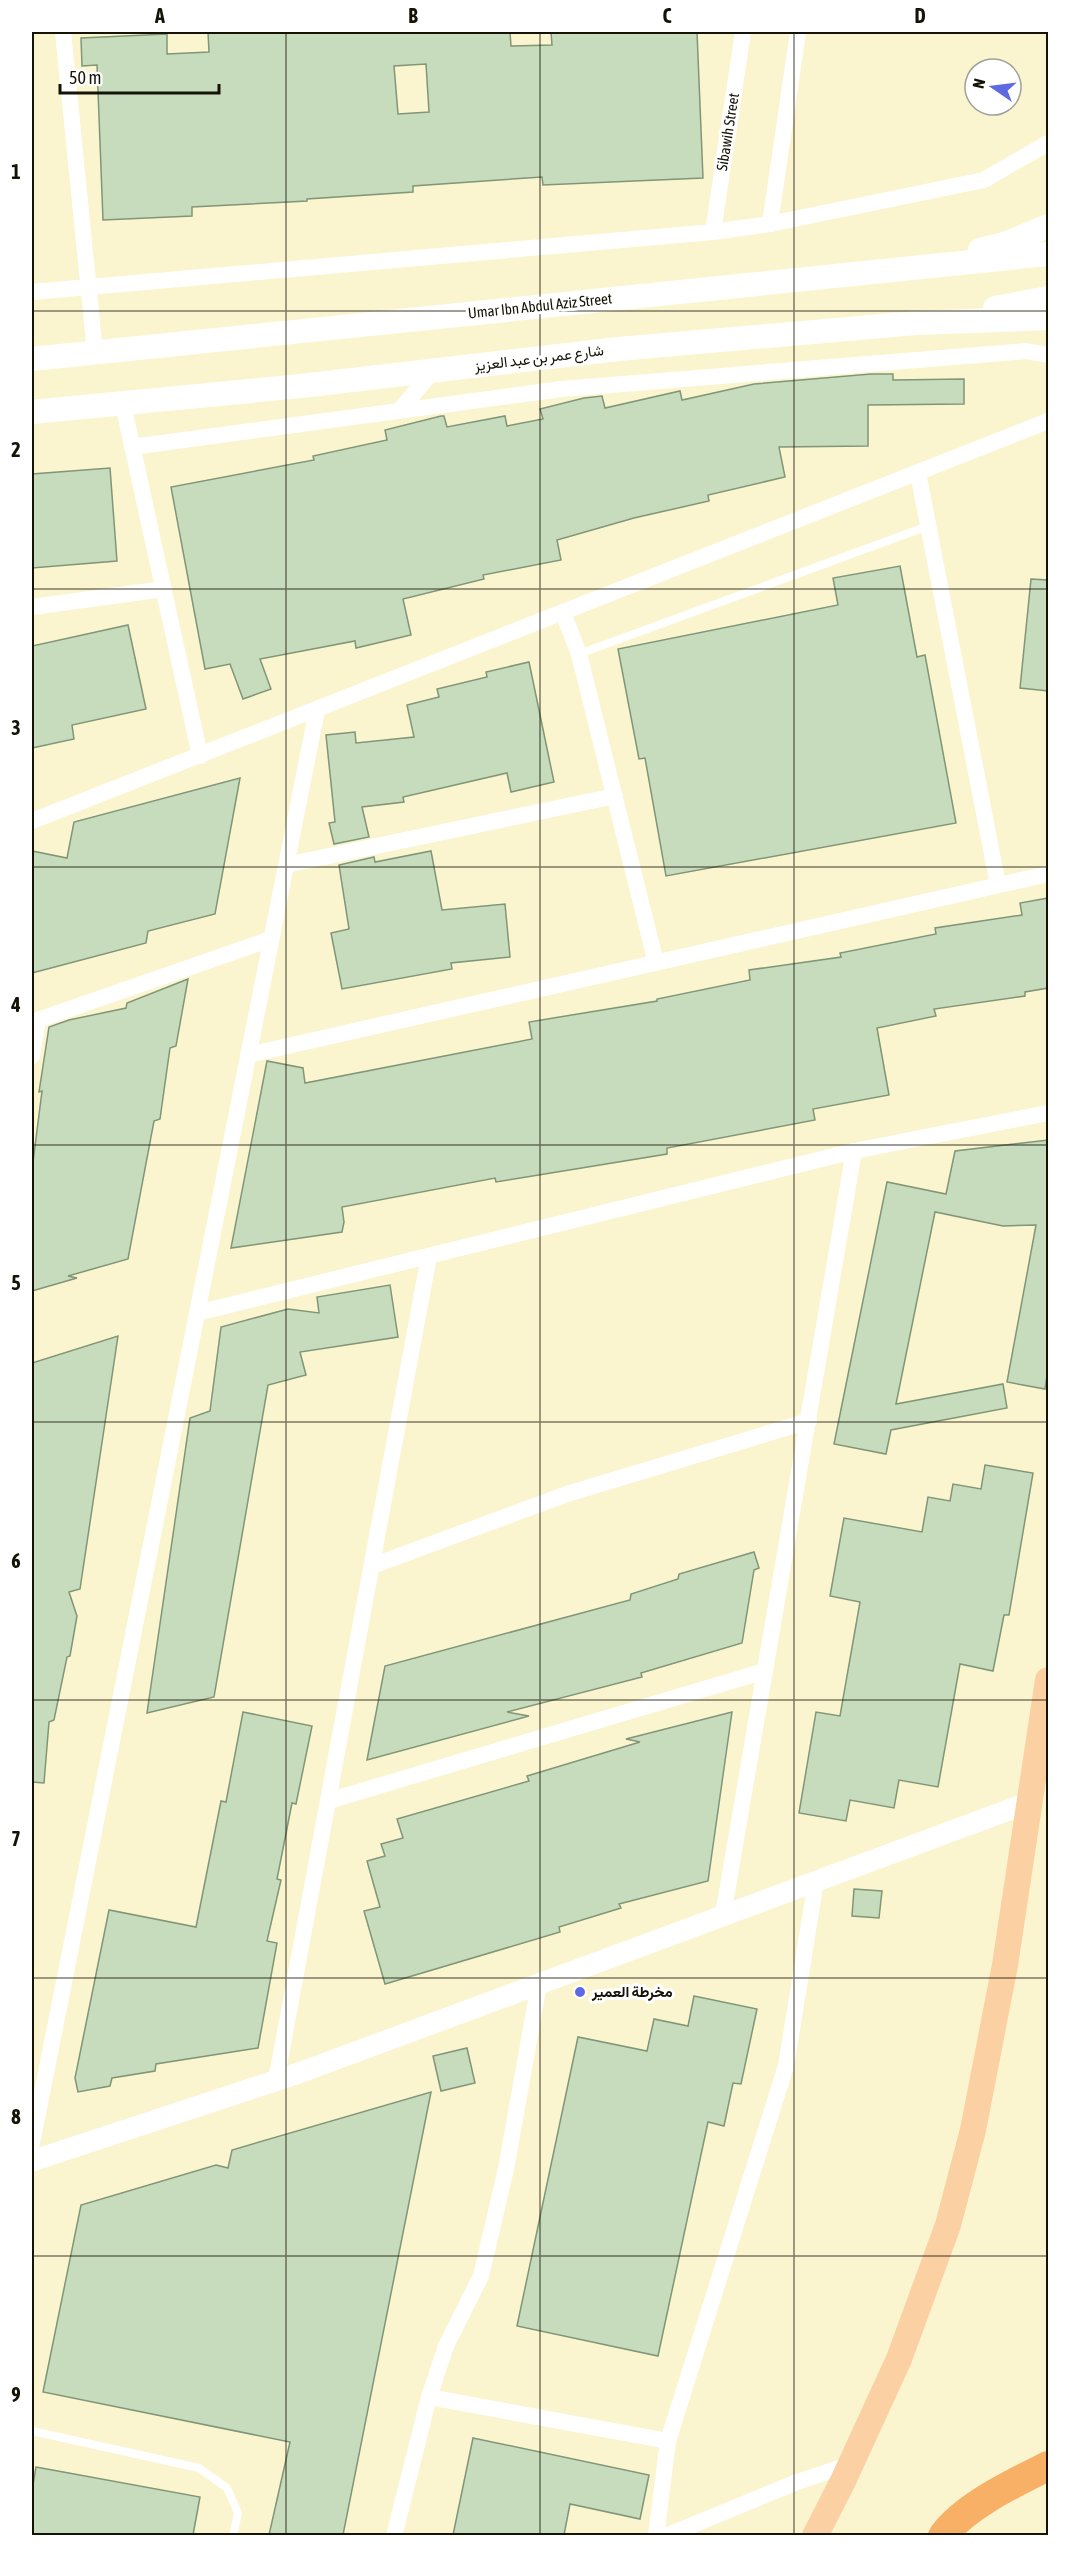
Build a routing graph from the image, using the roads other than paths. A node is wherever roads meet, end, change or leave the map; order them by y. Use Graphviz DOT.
graph roads {
  1 [pos="63,32"];
  2 [pos="743,32"];
  3 [pos="798,32"];
  4 [pos="1048,143"];
  5 [pos="770,224"];
  6 [pos="1048,225"];
  7 [pos="713,232"];
  8 [pos="1048,254"];
  9 [pos="911,268"];
  10 [pos="88,286"];
  11 [pos="32,292"];
  12 [pos="1048,298"];
  13 [pos="1048,318"];
  14 [pos="916,323"];
  15 [pos="95,352"];
  16 [pos="1048,355"];
  17 [pos="32,359"];
  18 [pos="434,370"];
  19 [pos="123,404"];
  20 [pos="399,411"];
  21 [pos="32,412"];
  22 [pos="1048,421"];
  23 [pos="132,447"];
  24 [pos="918,473"];
  25 [pos="928,526"];
  26 [pos="164,589"];
  27 [pos="32,607"];
  28 [pos="563,613"];
  29 [pos="579,654"];
  30 [pos="317,710"];
  31 [pos="200,756"];
  32 [pos="615,796"];
  33 [pos="32,822"];
  34 [pos="286,865"];
  35 [pos="1048,874"];
  36 [pos="998,885"];
  37 [pos="271,939"];
  38 [pos="656,963"];
  39 [pos="35,1021"];
  40 [pos="248,1055"];
  41 [pos="32,1056"];
  42 [pos="1048,1113"];
  43 [pos="854,1151"];
  44 [pos="429,1256"];
  45 [pos="197,1313"];
  46 [pos="809,1421"];
  47 [pos="372,1566"];
  48 [pos="765,1671"];
  49 [pos="1048,1680"];
  50 [pos="328,1800"];
  51 [pos="1030,1802"];
  52 [pos="816,1881"];
  53 [pos="723,1915"];
  54 [pos="539,1984"];
  55 [pos="276,2081"];
  56 [pos="32,2143"];
  57 [pos="32,2161"];
  58 [pos="429,2397"];
  59 [pos="32,2431"];
  60 [pos="668,2441"];
  61 [pos="851,2464"];
  62 [pos="1048,2466"];
  63 [pos="233,2535"];
  64 [pos="394,2535"];
  65 [pos="656,2535"];
  66 [pos="666,2535"];
  67 [pos="815,2535"];
  68 [pos="943,2535"];
  1 -- 10 [label="street"];
  2 -- 7 [label="street, Sibawih Street"];
  3 -- 5 [label="street"];
  4 -- 5 [label="street"];
  5 -- 7 [label="street"];
  6 -- 9 [label="main road"];
  7 -- 10 [label="street"];
  8 -- 9 [label="main road, Umar Ibn Abdul Aziz Street"];
  9 -- 15 [label="main road, Umar Ibn Abdul Aziz Street"];
  10 -- 11 [label="street"];
  10 -- 15 [label="street"];
  12 -- 14 [label="main road"];
  13 -- 14 [label="main road, شارع عمر بن عبد العزيز"];
  14 -- 18 [label="main road, شارع عمر بن عبد العزيز"];
  15 -- 17 [label="main road, Umar Ibn Abdul Aziz Street"];
  16 -- 20 [label="street"];
  18 -- 19 [label="main road, شارع عمر بن عبد العزيز"];
  18 -- 20 [label="street"];
  19 -- 21 [label="main road, شارع عمر بن عبد العزيز"];
  19 -- 23 [label="street"];
  20 -- 23 [label="street"];
  22 -- 24 [label="street"];
  23 -- 26 [label="street"];
  24 -- 25 [label="street"];
  24 -- 28 [label="street"];
  25 -- 29 [label="lane"];
  25 -- 36 [label="street"];
  26 -- 27 [label="street"];
  26 -- 31 [label="street"];
  28 -- 29 [label="street"];
  28 -- 30 [label="street"];
  29 -- 32 [label="street"];
  30 -- 31 [label="street"];
  30 -- 34 [label="street"];
  31 -- 33 [label="street"];
  32 -- 34 [label="street"];
  32 -- 38 [label="street"];
  34 -- 37 [label="street"];
  35 -- 36 [label="street"];
  36 -- 38 [label="street"];
  37 -- 39 [label="street"];
  37 -- 40 [label="street"];
  38 -- 40 [label="street"];
  39 -- 41 [label="street"];
  40 -- 45 [label="street"];
  42 -- 43 [label="street"];
  43 -- 44 [label="street"];
  43 -- 46 [label="street"];
  44 -- 45 [label="street"];
  44 -- 47 [label="street"];
  45 -- 56 [label="street"];
  46 -- 47 [label="street"];
  46 -- 48 [label="street"];
  47 -- 50 [label="street"];
  48 -- 50 [label="street"];
  48 -- 53 [label="street"];
  49 -- 51 [label="main road"];
  50 -- 55 [label="street"];
  51 -- 52 [label="street"];
  51 -- 61 [label="main road"];
  52 -- 53 [label="street"];
  52 -- 60 [label="street"];
  53 -- 54 [label="street"];
  54 -- 55 [label="street"];
  54 -- 58 [label="street"];
  55 -- 57 [label="street"];
  58 -- 60 [label="street"];
  58 -- 64 [label="street"];
  59 -- 63 [label="lane"];
  60 -- 65 [label="street"];
  61 -- 66 [label="street"];
  61 -- 67 [label="main road"];
  62 -- 68 [label="highway"];
}
